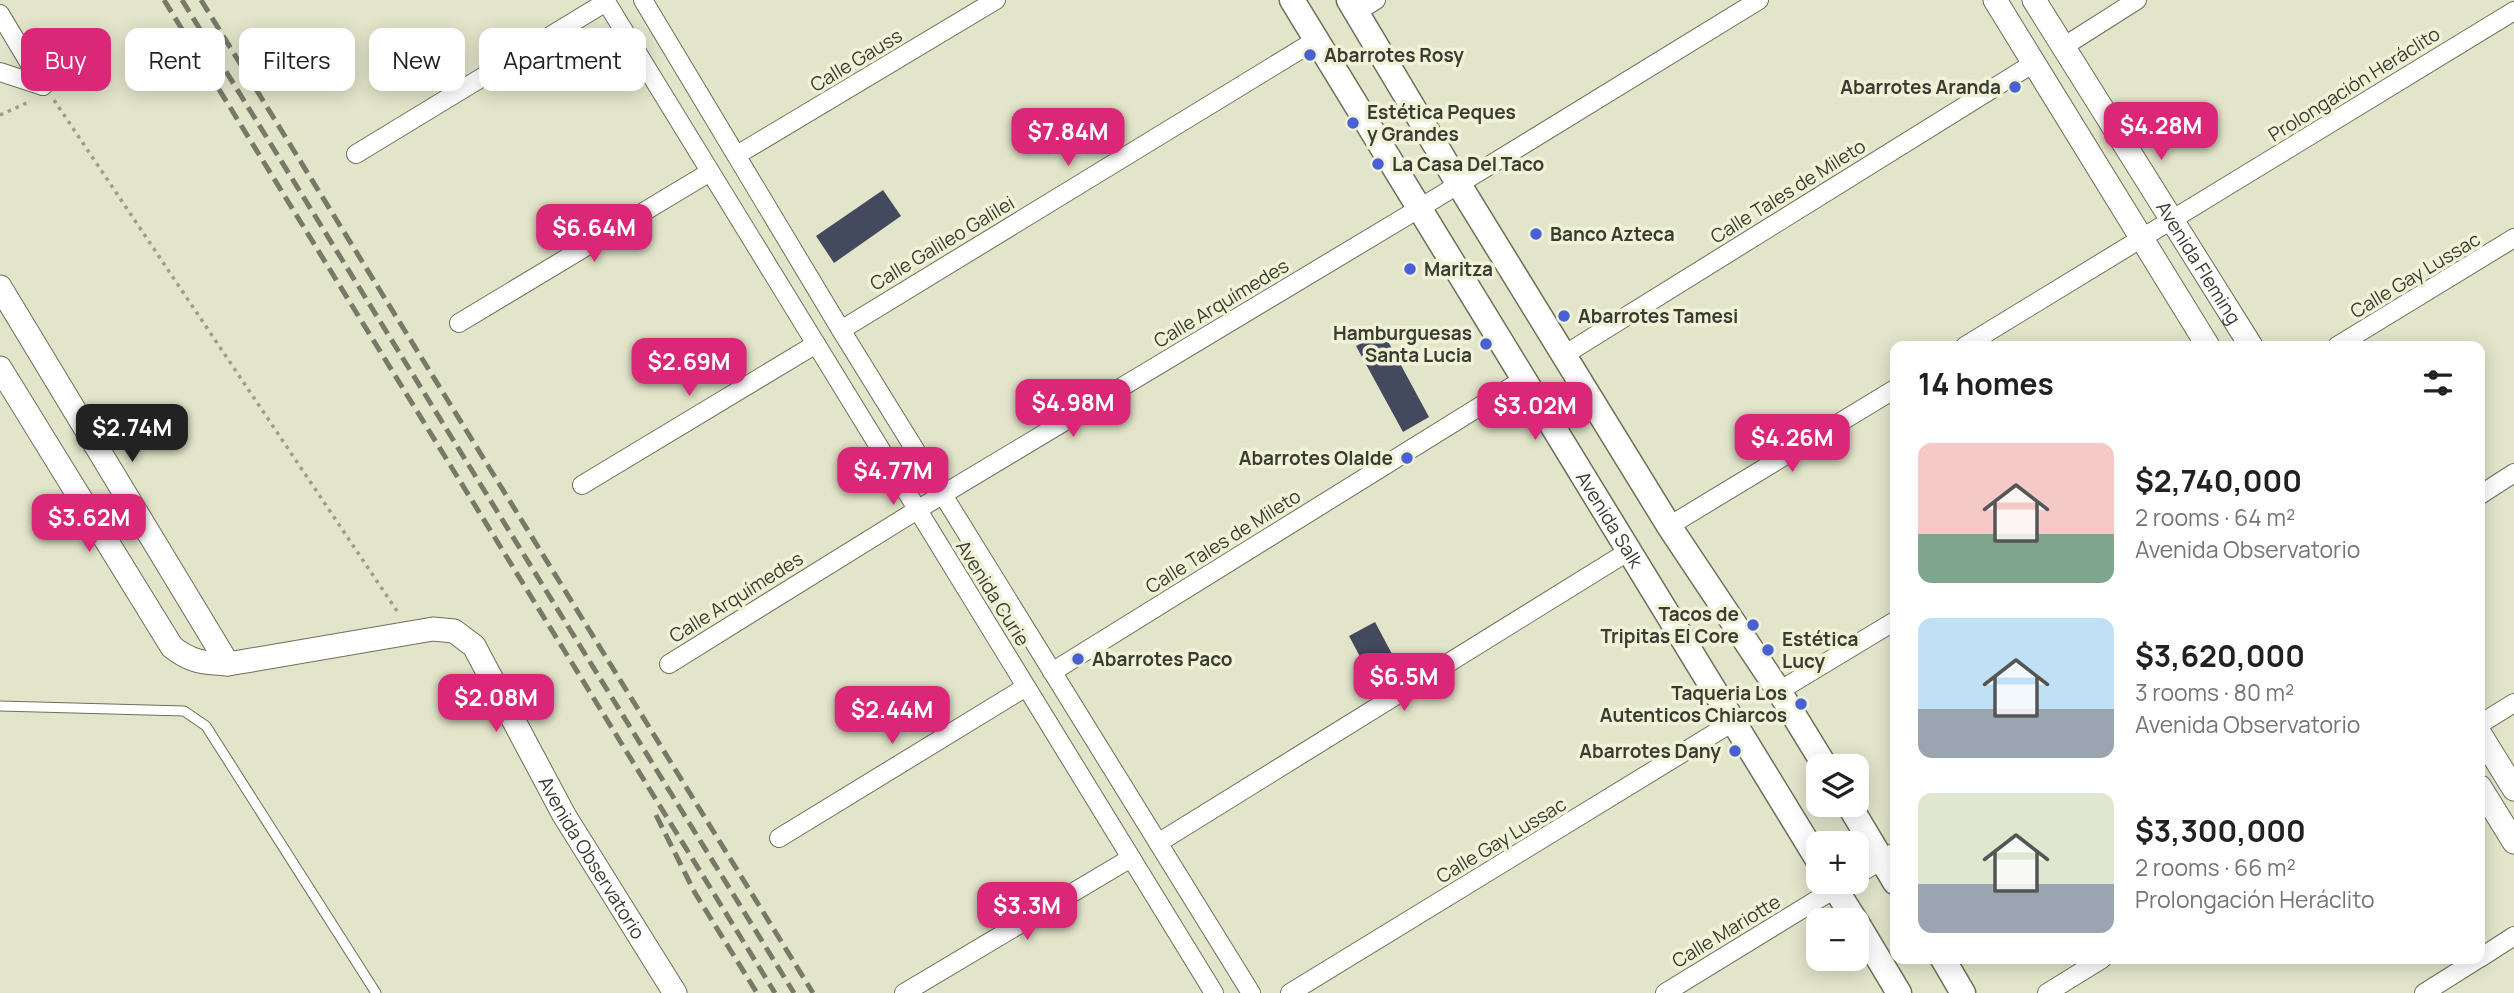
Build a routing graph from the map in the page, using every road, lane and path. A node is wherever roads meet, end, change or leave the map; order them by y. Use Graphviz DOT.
graph roads {
  1 [pos="643,0"];
  2 [pos="996,0"];
  3 [pos="1292,0"];
  4 [pos="1759,0"];
  5 [pos="1995,0"];
  6 [pos="2034,0"];
  7 [pos="2137,0"];
  8 [pos="606,1"];
  9 [pos="1361,4"];
  10 [pos="2514,10"];
  11 [pos="0,15"];
  12 [pos="1316,40"];
  13 [pos="2063,47"];
  14 [pos="21,49"];
  15 [pos="2034,63"];
  16 [pos="0,72"];
  17 [pos="21,80"];
  18 [pos="44,91"];
  19 [pos="47,91"];
  20 [pos="0,115"];
  21 [pos="356,154"];
  22 [pos="737,155"];
  23 [pos="710,172"];
  24 [pos="1458,183"];
  25 [pos="1420,208"];
  26 [pos="2172,220"];
  27 [pos="2141,239"];
  28 [pos="2514,239"];
  29 [pos="0,287"];
  30 [pos="459,323"];
  31 [pos="841,330"];
  32 [pos="1973,341"];
  33 [pos="2205,341"];
  34 [pos="2248,341"];
  35 [pos="2345,341"];
  36 [pos="816,344"];
  37 [pos="1564,355"];
  38 [pos="0,368"];
  39 [pos="1524,379"];
  40 [pos="1890,392"];
  41 [pos="2514,473"];
  42 [pos="582,485"];
  43 [pos="2485,492"];
  44 [pos="944,494"];
  45 [pos="917,510"];
  46 [pos="1670,526"];
  47 [pos="1629,551"];
  48 [pos="1890,624"];
  49 [pos="412,633"];
  50 [pos="228,664"];
  51 [pos="668,664"];
  52 [pos="1052,672"];
  53 [pos="1026,687"];
  54 [pos="1779,691"];
  55 [pos="2514,703"];
  56 [pos="0,706"];
  57 [pos="2485,721"];
  58 [pos="1733,722"];
  59 [pos="2485,742"];
  60 [pos="1818,754"];
  61 [pos="2514,789"];
  62 [pos="2485,795"];
  63 [pos="1858,817"];
  64 [pos="779,838"];
  65 [pos="1806,841"];
  66 [pos="2514,842"];
  67 [pos="1158,843"];
  68 [pos="1889,856"];
  69 [pos="1131,858"];
  70 [pos="1869,868"];
  71 [pos="1822,894"];
  72 [pos="2514,936"];
  73 [pos="1869,943"];
  74 [pos="2485,954"];
  75 [pos="1945,964"];
  76 [pos="2094,964"];
  77 [pos="2470,964"];
  78 [pos="376,993"];
  79 [pos="675,993"];
  80 [pos="904,993"];
  81 [pos="1214,993"];
  82 [pos="1251,993"];
  83 [pos="1290,993"];
  84 [pos="1665,993"];
  85 [pos="1899,993"];
  86 [pos="1963,993"];
  87 [pos="2048,993"];
  88 [pos="2424,993"];
  1 -- 22 [label="street, Avenida Curie"];
  2 -- 22 [label="street, Calle Gauss"];
  3 -- 12 [label="main road, Avenida Salk"];
  4 -- 24 [label="street, Calle Arquímedes"];
  5 -- 15 [label="street, Avenida Fleming"];
  6 -- 13 [label="street, Avenida Fleming"];
  7 -- 13 [label="street"];
  8 -- 21 [label="street"];
  8 -- 23 [label="street, Avenida Curie"];
  9 -- 24 [label="main road"];
  10 -- 26 [label="street, Prolongación Heráclito"];
  11 -- 14 [label="street"];
  12 -- 25 [label="main road, Avenida Salk"];
  12 -- 31 [label="street, Calle Galileo Galilei"];
  13 -- 26 [label="street, Avenida Fleming"];
  15 -- 27 [label="street, Avenida Fleming"];
  15 -- 37 [label="street, Calle Tales de Mileto"];
  16 -- 17 [label="street"];
  18 -- 20 [label="path"];
  19 -- 49 [label="path"];
  22 -- 31 [label="street, Avenida Curie"];
  23 -- 30 [label="street"];
  23 -- 36 [label="street, Avenida Curie"];
  24 -- 25 [label="street, Calle Arquímedes"];
  24 -- 37 [label="main road"];
  25 -- 39 [label="main road, Avenida Salk"];
  25 -- 44 [label="street, Calle Arquímedes"];
  26 -- 27 [label="street, Prolongación Heráclito"];
  26 -- 34 [label="street, Avenida Fleming"];
  27 -- 32 [label="street, Prolongación Heráclito"];
  27 -- 33 [label="street, Avenida Fleming"];
  28 -- 35 [label="street, Calle Gay Lussac"];
  29 -- 50 [label="street"];
  31 -- 44 [label="street, Avenida Curie"];
  36 -- 42 [label="street"];
  36 -- 45 [label="street, Avenida Curie"];
  37 -- 46 [label="main road"];
  38 -- 50 [label="street, Avenida Observatorio"];
  39 -- 47 [label="main road, Avenida Salk"];
  39 -- 52 [label="street, Calle Tales de Mileto"];
  40 -- 46 [label="street"];
  41 -- 43 [label="street"];
  44 -- 45 [label="street, Calle Arquímedes"];
  44 -- 52 [label="street, Avenida Curie"];
  45 -- 51 [label="street, Calle Arquímedes"];
  45 -- 53 [label="street, Avenida Curie"];
  46 -- 54 [label="main road"];
  47 -- 58 [label="main road, Avenida Salk"];
  47 -- 67 [label="street"];
  48 -- 54 [label="street"];
  49 -- 50 [label="street, Avenida Observatorio"];
  49 -- 79 [label="street, Avenida Observatorio"];
  52 -- 67 [label="street, Avenida Curie"];
  53 -- 64 [label="street"];
  53 -- 69 [label="street, Avenida Curie"];
  54 -- 60 [label="main road"];
  55 -- 57 [label="street"];
  56 -- 78 [label="lane"];
  58 -- 65 [label="main road, Avenida Salk"];
  58 -- 83 [label="street, Calle Gay Lussac"];
  59 -- 61 [label="street"];
  62 -- 66 [label="street"];
  63 -- 68 [label="main road"];
  67 -- 82 [label="street, Avenida Curie"];
  68 -- 70 [label="street"];
  69 -- 80 [label="street"];
  69 -- 81 [label="street, Avenida Curie"];
  71 -- 84 [label="street, Calle Mariotte"];
  72 -- 74 [label="street"];
  73 -- 85 [label="main road"];
  75 -- 86 [label="main road"];
  76 -- 87 [label="street"];
  77 -- 88 [label="street"];
}
